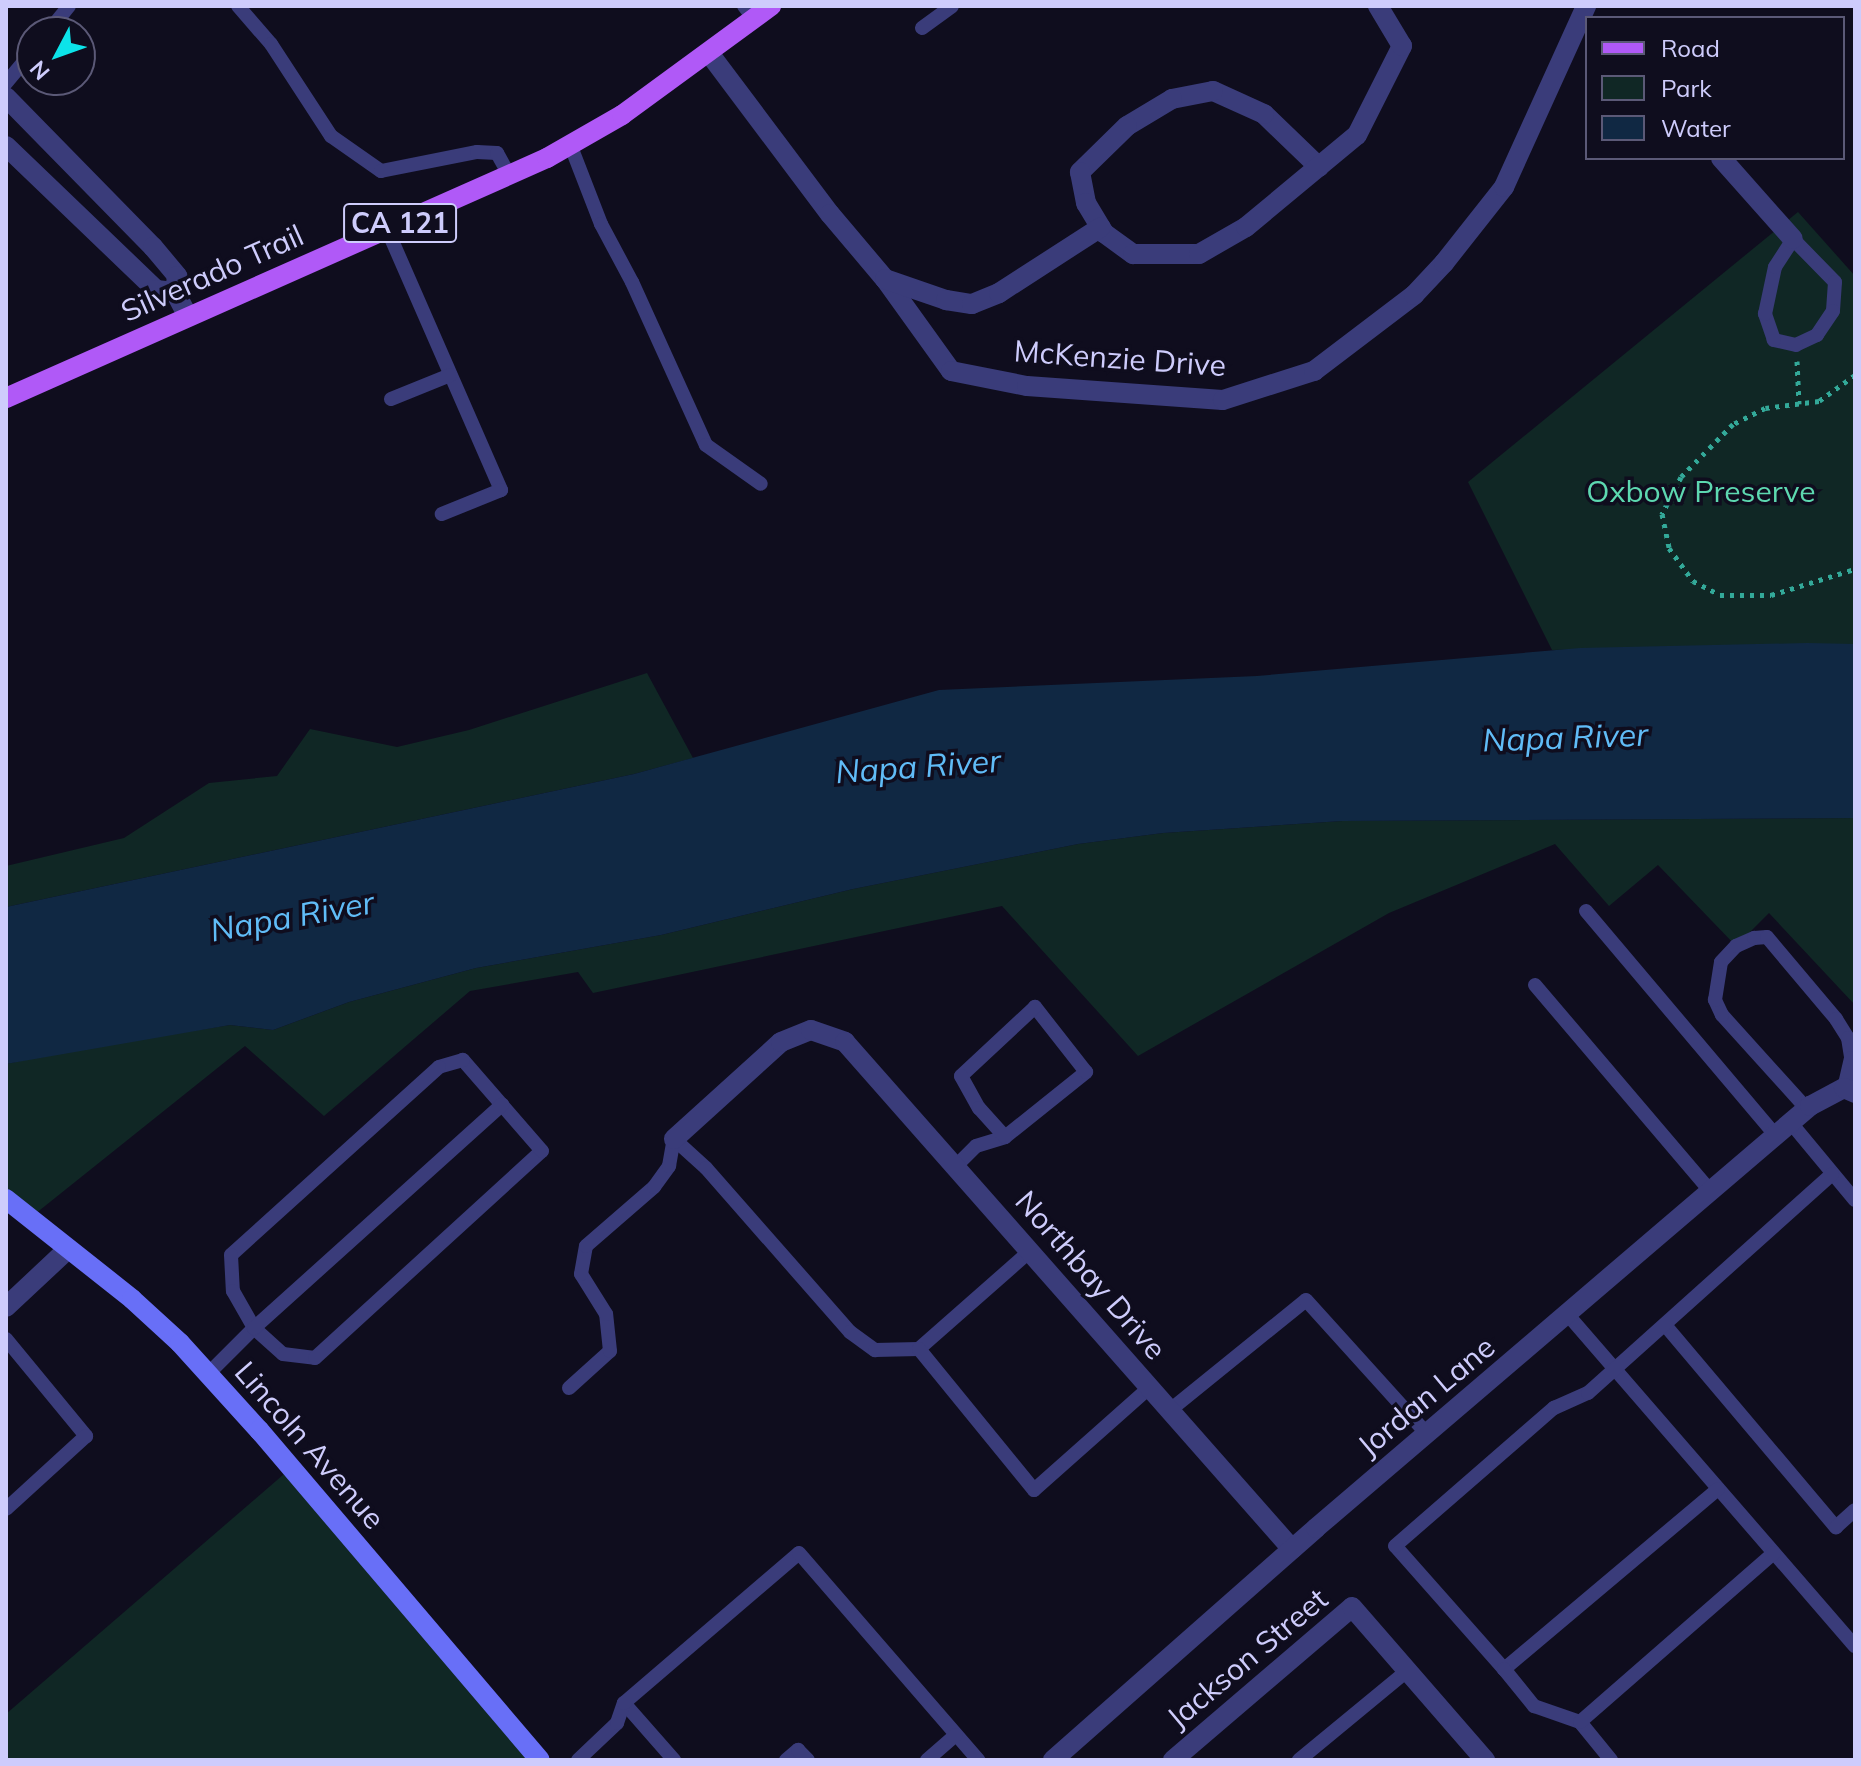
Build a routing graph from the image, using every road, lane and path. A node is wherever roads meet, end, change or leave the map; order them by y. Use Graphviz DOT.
graph roads {
  1 [pos="238,6"];
  2 [pos="952,6"];
  3 [pos="1378,6"];
  4 [pos="1586,6"];
  5 [pos="756,10"];
  6 [pos="922,28"];
  7 [pos="709,53"];
  8 [pos="6,97"];
  9 [pos="570,144"];
  10 [pos="6,146"];
  11 [pos="1723,160"];
  12 [pos="1319,167"];
  13 [pos="509,175"];
  14 [pos="1101,227"];
  15 [pos="387,229"];
  16 [pos="1793,239"];
  17 [pos="885,279"];
  18 [pos="175,292"];
  19 [pos="188,316"];
  20 [pos="1796,345"];
  21 [pos="450,375"];
  22 [pos="1855,375"];
  23 [pos="6,398"];
  24 [pos="391,399"];
  25 [pos="1799,404"];
  26 [pos="761,484"];
  27 [pos="442,514"];
  28 [pos="1855,569"];
  29 [pos="1586,911"];
  30 [pos="1535,985"];
  31 [pos="1850,1090"];
  32 [pos="502,1105"];
  33 [pos="1807,1109"];
  34 [pos="1783,1130"];
  35 [pos="1005,1137"];
  36 [pos="674,1139"];
  37 [pos="956,1166"];
  38 [pos="1832,1174"];
  39 [pos="1711,1192"];
  40 [pos="6,1199"];
  41 [pos="1855,1200"];
  42 [pos="68,1249"];
  43 [pos="1030,1251"];
  44 [pos="6,1307"];
  45 [pos="1568,1315"];
  46 [pos="1665,1325"];
  47 [pos="254,1328"];
  48 [pos="6,1339"];
  49 [pos="919,1349"];
  50 [pos="1615,1369"];
  51 [pos="209,1373"];
  52 [pos="569,1388"];
  53 [pos="1149,1388"];
  54 [pos="1169,1411"];
  55 [pos="1427,1434"];
  56 [pos="1718,1489"];
  57 [pos="6,1509"];
  58 [pos="1855,1510"];
  59 [pos="1292,1549"];
  60 [pos="1774,1553"];
  61 [pos="1855,1646"];
  62 [pos="1504,1669"];
  63 [pos="1407,1671"];
  64 [pos="624,1703"];
  65 [pos="1580,1722"];
  66 [pos="956,1735"];
  67 [pos="540,1760"];
  68 [pos="578,1760"];
  69 [pos="674,1760"];
  70 [pos="786,1760"];
  71 [pos="808,1760"];
  72 [pos="927,1760"];
  73 [pos="978,1760"];
  74 [pos="1053,1760"];
  75 [pos="1173,1760"];
  76 [pos="1299,1760"];
  77 [pos="1485,1760"];
  78 [pos="1611,1760"];
  1 -- 13 [label="lane"];
  2 -- 6 [label="lane"];
  3 -- 12 [label="street"];
  4 -- 17 [label="street, McKenzie Drive"];
  5 -- 7 [label="main road, Silverado Trail / CA 121"];
  7 -- 9 [label="main road, Silverado Trail / CA 121"];
  7 -- 17 [label="street, McKenzie Drive"];
  8 -- 18 [label="street"];
  9 -- 13 [label="main road, Silverado Trail / CA 121"];
  9 -- 26 [label="lane"];
  10 -- 18 [label="street"];
  11 -- 16 [label="street"];
  12 -- 14 [label="street"];
  12 -- 14 [label="street"];
  13 -- 15 [label="main road, Silverado Trail / CA 121"];
  14 -- 17 [label="street"];
  15 -- 19 [label="main road, Silverado Trail / CA 121"];
  15 -- 21 [label="lane"];
  16 -- 20 [label="lane"];
  16 -- 20 [label="lane"];
  18 -- 19 [label="street"];
  19 -- 23 [label="main road, Silverado Trail / CA 121"];
  20 -- 25 [label="path"];
  21 -- 24 [label="lane"];
  21 -- 27 [label="lane"];
  22 -- 25 [label="path"];
  25 -- 28 [label="path"];
  29 -- 34 [label="lane"];
  30 -- 39 [label="lane"];
  31 -- 33 [label="street, Jordan Lane"];
  31 -- 33 [label="lane"];
  32 -- 47 [label="lane"];
  32 -- 47 [label="lane"];
  32 -- 47 [label="lane"];
  33 -- 34 [label="street, Jordan Lane"];
  34 -- 38 [label="lane"];
  34 -- 39 [label="street, Jordan Lane"];
  35 -- 35 [label="lane"];
  35 -- 37 [label="lane"];
  36 -- 37 [label="street, Northbay Drive"];
  36 -- 49 [label="lane"];
  36 -- 52 [label="lane"];
  37 -- 43 [label="street, Northbay Drive"];
  38 -- 41 [label="lane"];
  38 -- 46 [label="lane"];
  39 -- 45 [label="street, Jordan Lane"];
  40 -- 42 [label="main road, Lincoln Avenue"];
  42 -- 44 [label="street"];
  42 -- 51 [label="main road, Lincoln Avenue"];
  43 -- 49 [label="lane"];
  43 -- 53 [label="street, Northbay Drive"];
  45 -- 50 [label="lane"];
  45 -- 55 [label="street, Jordan Lane"];
  46 -- 50 [label="lane"];
  46 -- 58 [label="lane"];
  47 -- 51 [label="lane"];
  48 -- 57 [label="lane"];
  49 -- 53 [label="lane"];
  50 -- 56 [label="lane"];
  50 -- 62 [label="lane"];
  51 -- 67 [label="main road, Lincoln Avenue"];
  53 -- 54 [label="street, Northbay Drive"];
  54 -- 55 [label="lane"];
  54 -- 59 [label="street, Northbay Drive"];
  55 -- 59 [label="street, Jordan Lane"];
  56 -- 60 [label="lane"];
  56 -- 62 [label="lane"];
  59 -- 74 [label="street, Jordan Lane"];
  60 -- 61 [label="lane"];
  60 -- 65 [label="lane"];
  62 -- 65 [label="lane"];
  63 -- 75 [label="street, Jackson Street"];
  63 -- 76 [label="lane"];
  63 -- 77 [label="street, Jackson Street"];
  64 -- 66 [label="lane"];
  64 -- 68 [label="lane"];
  64 -- 69 [label="lane"];
  65 -- 78 [label="lane"];
  66 -- 72 [label="lane"];
  66 -- 73 [label="lane"];
  70 -- 71 [label="lane"];
}
